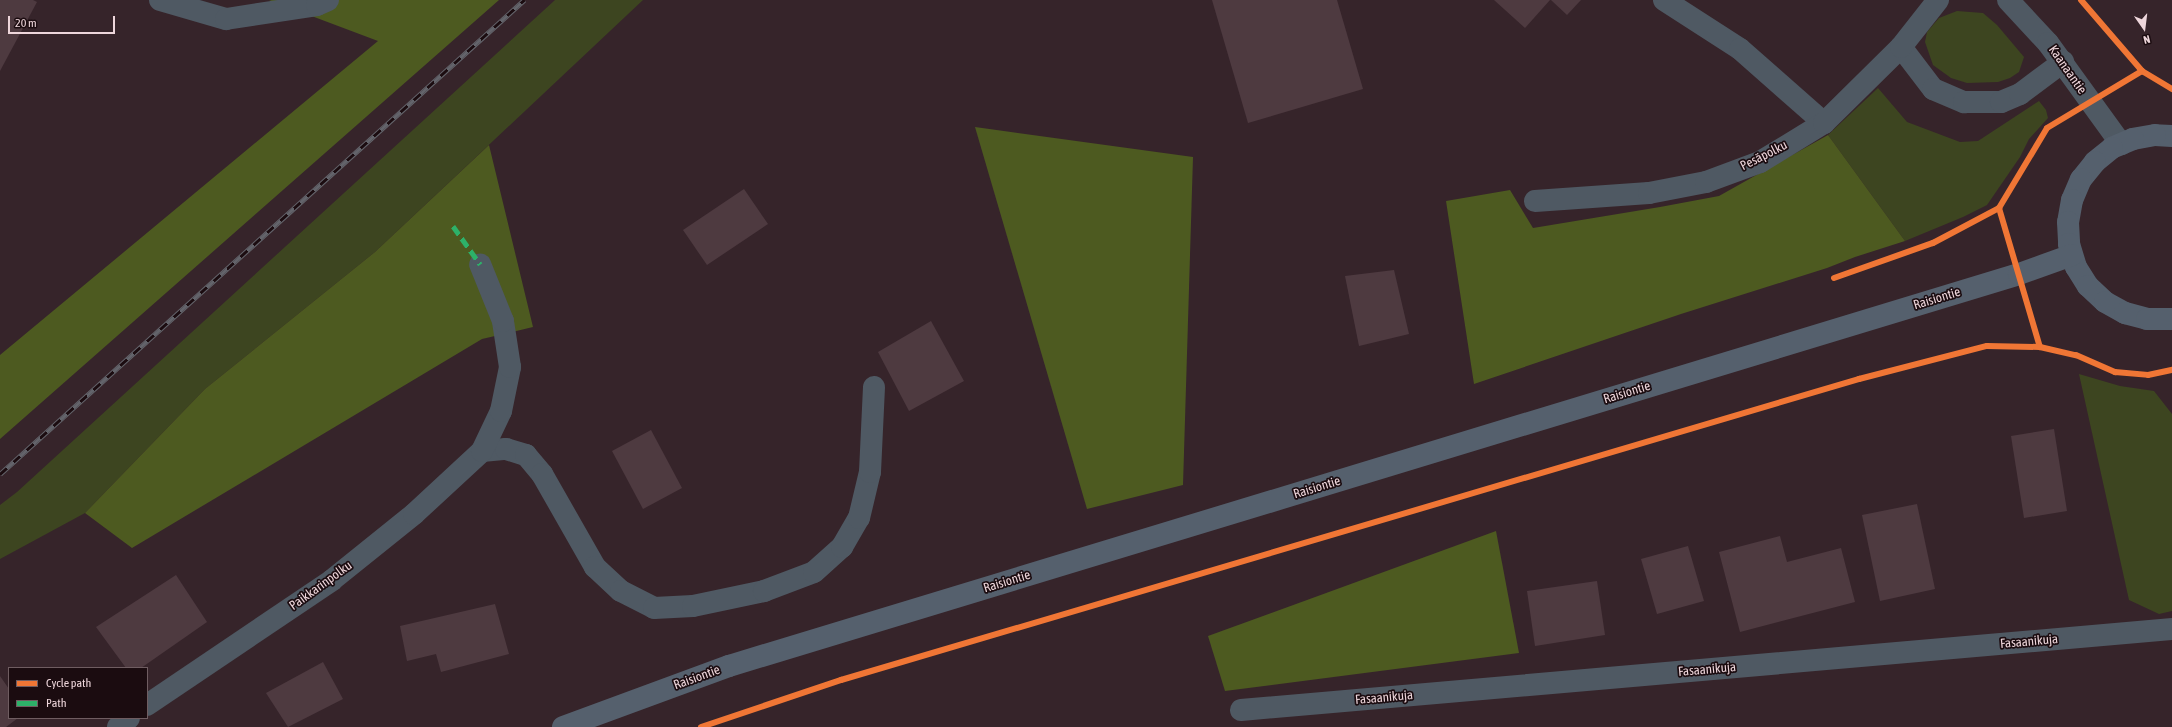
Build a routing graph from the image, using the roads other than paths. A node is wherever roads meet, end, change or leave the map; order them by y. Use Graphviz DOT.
graph roads {
  1 [pos="160,0"];
  2 [pos="328,0"];
  3 [pos="1664,0"];
  4 [pos="1938,0"];
  5 [pos="2008,0"];
  6 [pos="1901,47"];
  7 [pos="2062,62"];
  8 [pos="1824,123"];
  9 [pos="2172,136"];
  10 [pos="2120,144"];
  11 [pos="1535,201"];
  12 [pos="2072,255"];
  13 [pos="480,264"];
  14 [pos="2172,320"];
  15 [pos="874,387"];
  16 [pos="482,451"];
  17 [pos="2172,629"];
  18 [pos="148,704"];
  19 [pos="1241,710"];
  20 [pos="128,719"];
  21 [pos="118,727"];
  22 [pos="563,727"];
  1 -- 2 [label="street"];
  3 -- 8 [label="street"];
  4 -- 6 [label="street, Pesäpolku"];
  5 -- 7 [label="street, Kaanaantie"];
  6 -- 7 [label="street"];
  6 -- 8 [label="street, Pesäpolku"];
  7 -- 10 [label="street, Kaanaantie"];
  8 -- 11 [label="street, Pesäpolku"];
  9 -- 10 [label="main road"];
  10 -- 12 [label="main road"];
  12 -- 14 [label="main road"];
  12 -- 22 [label="main road, Raisiontie"];
  13 -- 16 [label="street"];
  15 -- 16 [label="street"];
  16 -- 18 [label="street, Paikkarinpolku"];
  17 -- 19 [label="street, Fasaanikuja"];
  20 -- 21 [label="street"];
}
